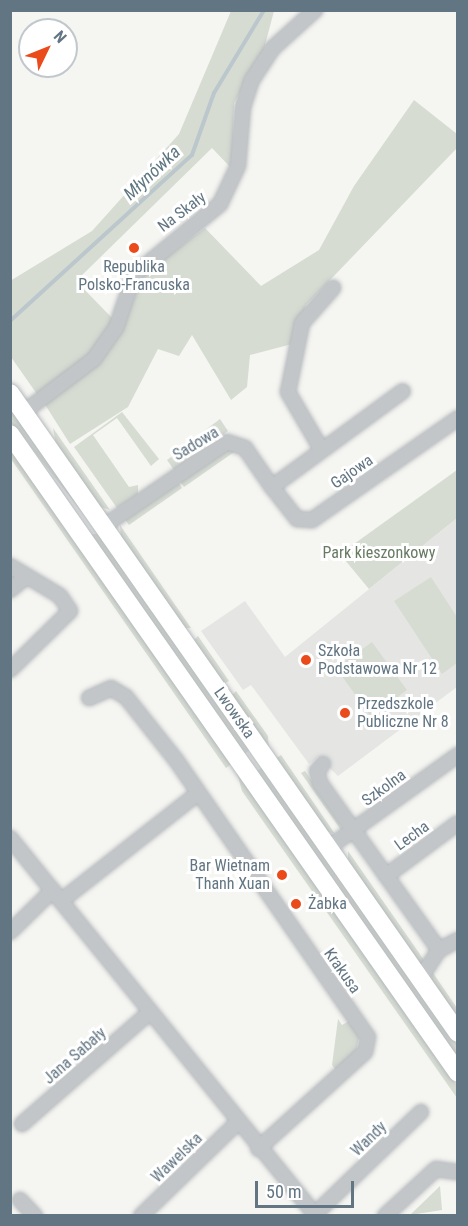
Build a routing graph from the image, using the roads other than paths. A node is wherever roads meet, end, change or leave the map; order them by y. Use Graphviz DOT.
graph roads {
  1 [pos="315,10"];
  2 [pos="333,288"];
  3 [pos="403,391"];
  4 [pos="10,393"];
  5 [pos="24,412"];
  6 [pos="458,418"];
  7 [pos="10,434"];
  8 [pos="320,447"];
  9 [pos="272,487"];
  10 [pos="65,512"];
  11 [pos="104,525"];
  12 [pos="10,566"];
  13 [pos="27,576"];
  14 [pos="10,591"];
  15 [pos="10,670"];
  16 [pos="90,698"];
  17 [pos="458,755"];
  18 [pos="323,764"];
  19 [pos="198,793"];
  20 [pos="458,824"];
  21 [pos="353,830"];
  22 [pos="10,838"];
  23 [pos="328,848"];
  24 [pos="386,876"];
  25 [pos="57,896"];
  26 [pos="10,932"];
  27 [pos="458,940"];
  28 [pos="439,950"];
  29 [pos="420,979"];
  30 [pos="149,1013"];
  31 [pos="458,1033"];
  32 [pos="458,1073"];
  33 [pos="421,1112"];
  34 [pos="22,1124"];
  35 [pos="236,1124"];
  36 [pos="258,1149"];
  37 [pos="451,1170"];
  38 [pos="20,1200"];
  39 [pos="34,1215"];
  40 [pos="141,1215"];
  41 [pos="314,1215"];
  42 [pos="385,1215"];
  1 -- 5 [label="street, Na Skały"];
  2 -- 8 [label="street"];
  3 -- 8 [label="street"];
  4 -- 5 [label="main road, Lwowska"];
  5 -- 11 [label="main road, Lwowska"];
  6 -- 9 [label="street, Gajowa"];
  7 -- 10 [label="main road, Lwowska"];
  8 -- 9 [label="street"];
  9 -- 11 [label="street, Sadowa"];
  10 -- 11 [label="main road"];
  10 -- 32 [label="main road, Lwowska"];
  11 -- 23 [label="main road, Lwowska"];
  12 -- 13 [label="street"];
  13 -- 14 [label="street"];
  13 -- 15 [label="street"];
  16 -- 19 [label="street, Krakusa"];
  17 -- 21 [label="street, Szkolna"];
  18 -- 21 [label="street"];
  19 -- 25 [label="street"];
  19 -- 36 [label="street, Krakusa"];
  20 -- 24 [label="street, Lecha"];
  21 -- 23 [label="street, Szkolna"];
  21 -- 24 [label="street"];
  22 -- 25 [label="street"];
  23 -- 29 [label="main road, Lwowska"];
  24 -- 28 [label="street"];
  25 -- 26 [label="street"];
  25 -- 30 [label="street"];
  27 -- 28 [label="street"];
  28 -- 29 [label="street"];
  29 -- 31 [label="main road, Lwowska"];
  30 -- 34 [label="street, Jana Sabały"];
  30 -- 35 [label="street"];
  33 -- 41 [label="street, Wandy"];
  35 -- 36 [label="street"];
  35 -- 40 [label="street, Wawelska"];
  36 -- 41 [label="street"];
  37 -- 42 [label="street"];
  38 -- 39 [label="street"];
}
